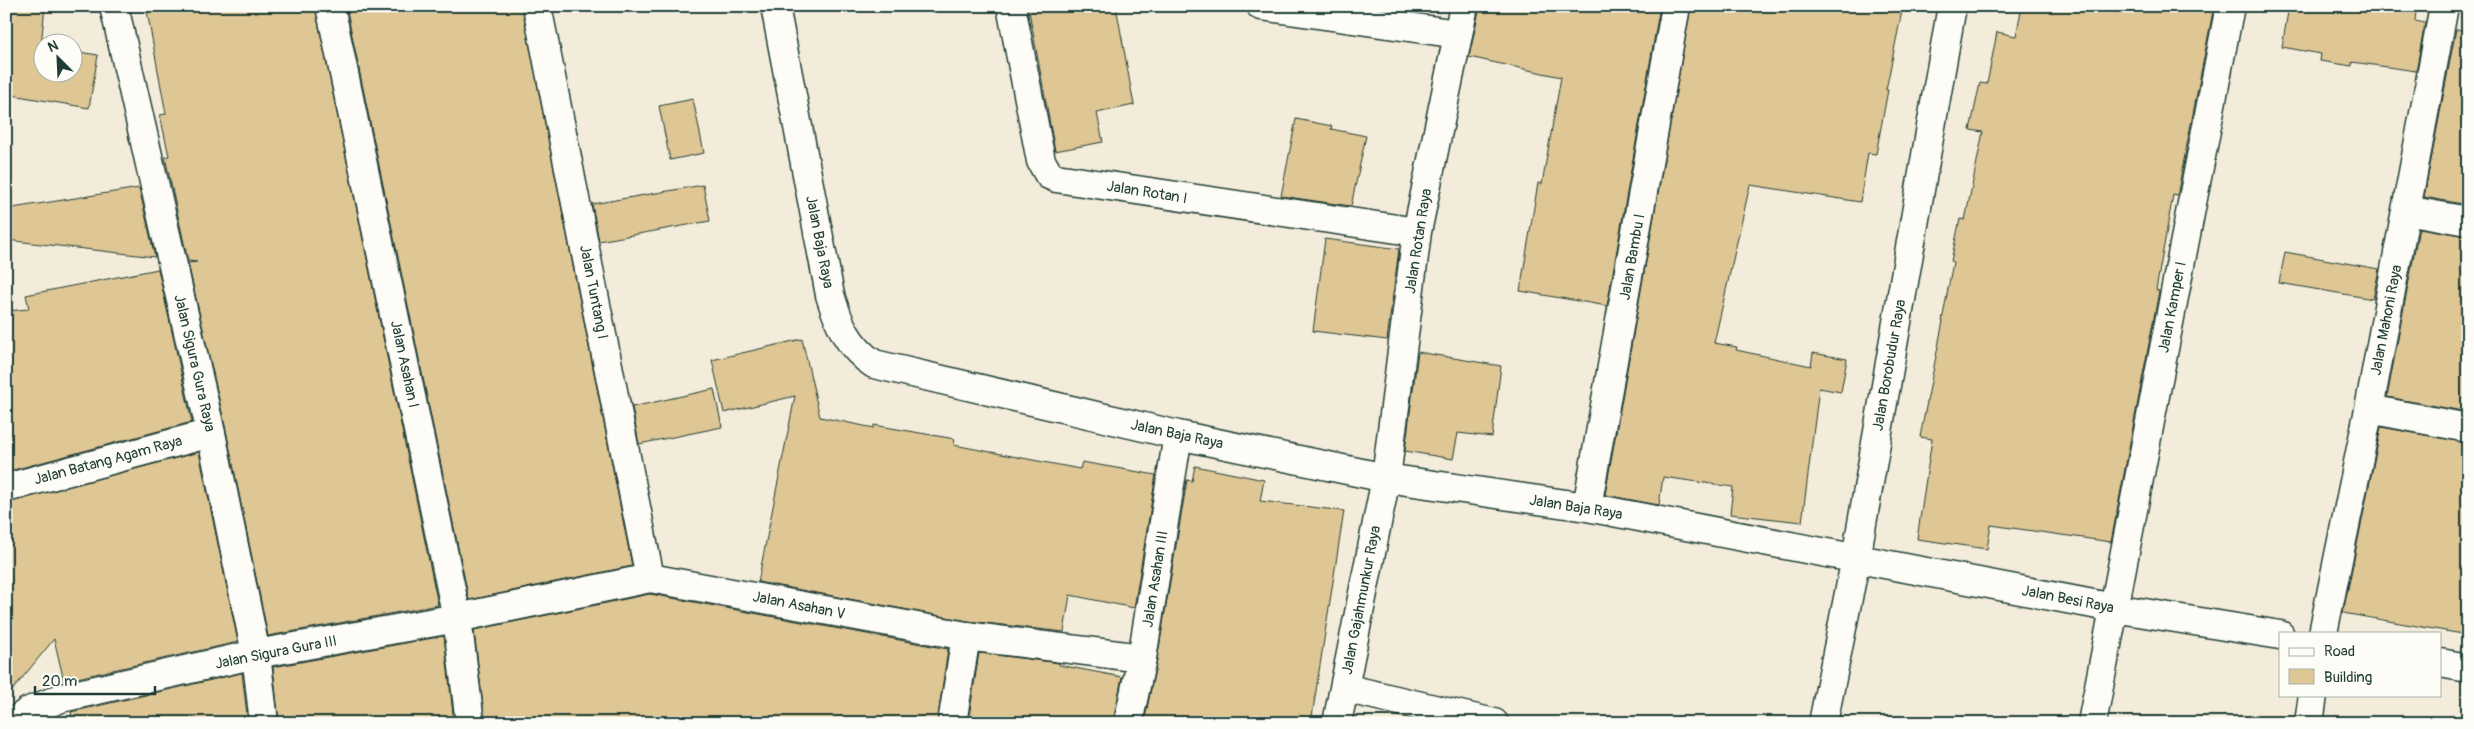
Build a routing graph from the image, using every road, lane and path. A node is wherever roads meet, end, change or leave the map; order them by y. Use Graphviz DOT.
graph roads {
  1 [pos="114,6"];
  2 [pos="330,6"];
  3 [pos="537,6"];
  4 [pos="775,6"];
  5 [pos="1011,6"];
  6 [pos="1261,6"];
  7 [pos="1464,6"];
  8 [pos="1676,6"];
  9 [pos="1952,6"];
  10 [pos="2230,6"];
  11 [pos="2444,6"];
  12 [pos="1458,34"];
  13 [pos="2406,210"];
  14 [pos="2468,221"];
  15 [pos="1417,232"];
  16 [pos="2369,409"];
  17 [pos="2468,428"];
  18 [pos="210,432"];
  19 [pos="1178,435"];
  20 [pos="1386,478"];
  21 [pos="6,488"];
  22 [pos="1587,508"];
  23 [pos="1856,558"];
  24 [pos="650,578"];
  25 [pos="2114,608"];
  26 [pos="457,618"];
  27 [pos="2323,632"];
  28 [pos="2279,635"];
  29 [pos="966,636"];
  30 [pos="256,654"];
  31 [pos="1142,658"];
  32 [pos="2442,663"];
  33 [pos="2468,668"];
  34 [pos="1344,688"];
  35 [pos="2313,696"];
  36 [pos="13,723"];
  37 [pos="264,723"];
  38 [pos="470,723"];
  39 [pos="952,723"];
  40 [pos="1128,723"];
  41 [pos="1337,723"];
  42 [pos="1494,723"];
  43 [pos="1823,723"];
  44 [pos="2092,723"];
  45 [pos="2309,723"];
  1 -- 18 [label="street, Jalan Sigura Gura Raya"];
  2 -- 26 [label="street, Jalan Asahan I"];
  3 -- 24 [label="street, Jalan Tuntang I"];
  4 -- 19 [label="street, Jalan Baja Raya"];
  5 -- 15 [label="street, Jalan Rotan I"];
  6 -- 12 [label="street"];
  7 -- 12 [label="street, Jalan Rotan Raya"];
  8 -- 22 [label="street, Jalan Bambu I"];
  9 -- 23 [label="street, Jalan Borobudur Raya"];
  10 -- 25 [label="street, Jalan Kamper I"];
  11 -- 13 [label="street, Jalan Mahoni Raya"];
  12 -- 15 [label="street, Jalan Rotan Raya"];
  13 -- 14 [label="street"];
  13 -- 16 [label="street, Jalan Mahoni Raya"];
  15 -- 20 [label="street, Jalan Rotan Raya"];
  16 -- 17 [label="street"];
  16 -- 27 [label="street, Jalan Mahoni Raya"];
  18 -- 21 [label="street, Jalan Batang Agam Raya"];
  18 -- 30 [label="street, Jalan Sigura Gura Raya"];
  19 -- 20 [label="street, Jalan Baja Raya"];
  19 -- 31 [label="street, Jalan Asahan III"];
  20 -- 22 [label="street, Jalan Baja Raya"];
  20 -- 34 [label="street, Jalan Gajahmunkur Raya"];
  22 -- 23 [label="street, Jalan Baja Raya"];
  23 -- 25 [label="street, Jalan Besi Raya"];
  23 -- 43 [label="street, Jalan Borobudur Raya"];
  24 -- 26 [label="street, Jalan Asahan V"];
  24 -- 29 [label="street, Jalan Asahan V"];
  25 -- 28 [label="street, Jalan Besi Raya"];
  25 -- 44 [label="street, Jalan Kamper I"];
  26 -- 30 [label="street, Jalan Sigura Gura III"];
  26 -- 38 [label="street, Jalan Asahan I"];
  29 -- 31 [label="street, Jalan Asahan V"];
  29 -- 39 [label="street"];
  30 -- 36 [label="street, Jalan Sigura Gura III"];
  30 -- 37 [label="street, Jalan Sigura Gura Raya"];
  31 -- 40 [label="street, Jalan Asahan III"];
  32 -- 33 [label="street"];
  34 -- 41 [label="street, Jalan Gajahmunkur Raya"];
  34 -- 42 [label="street"];
  35 -- 45 [label="street"];
}
